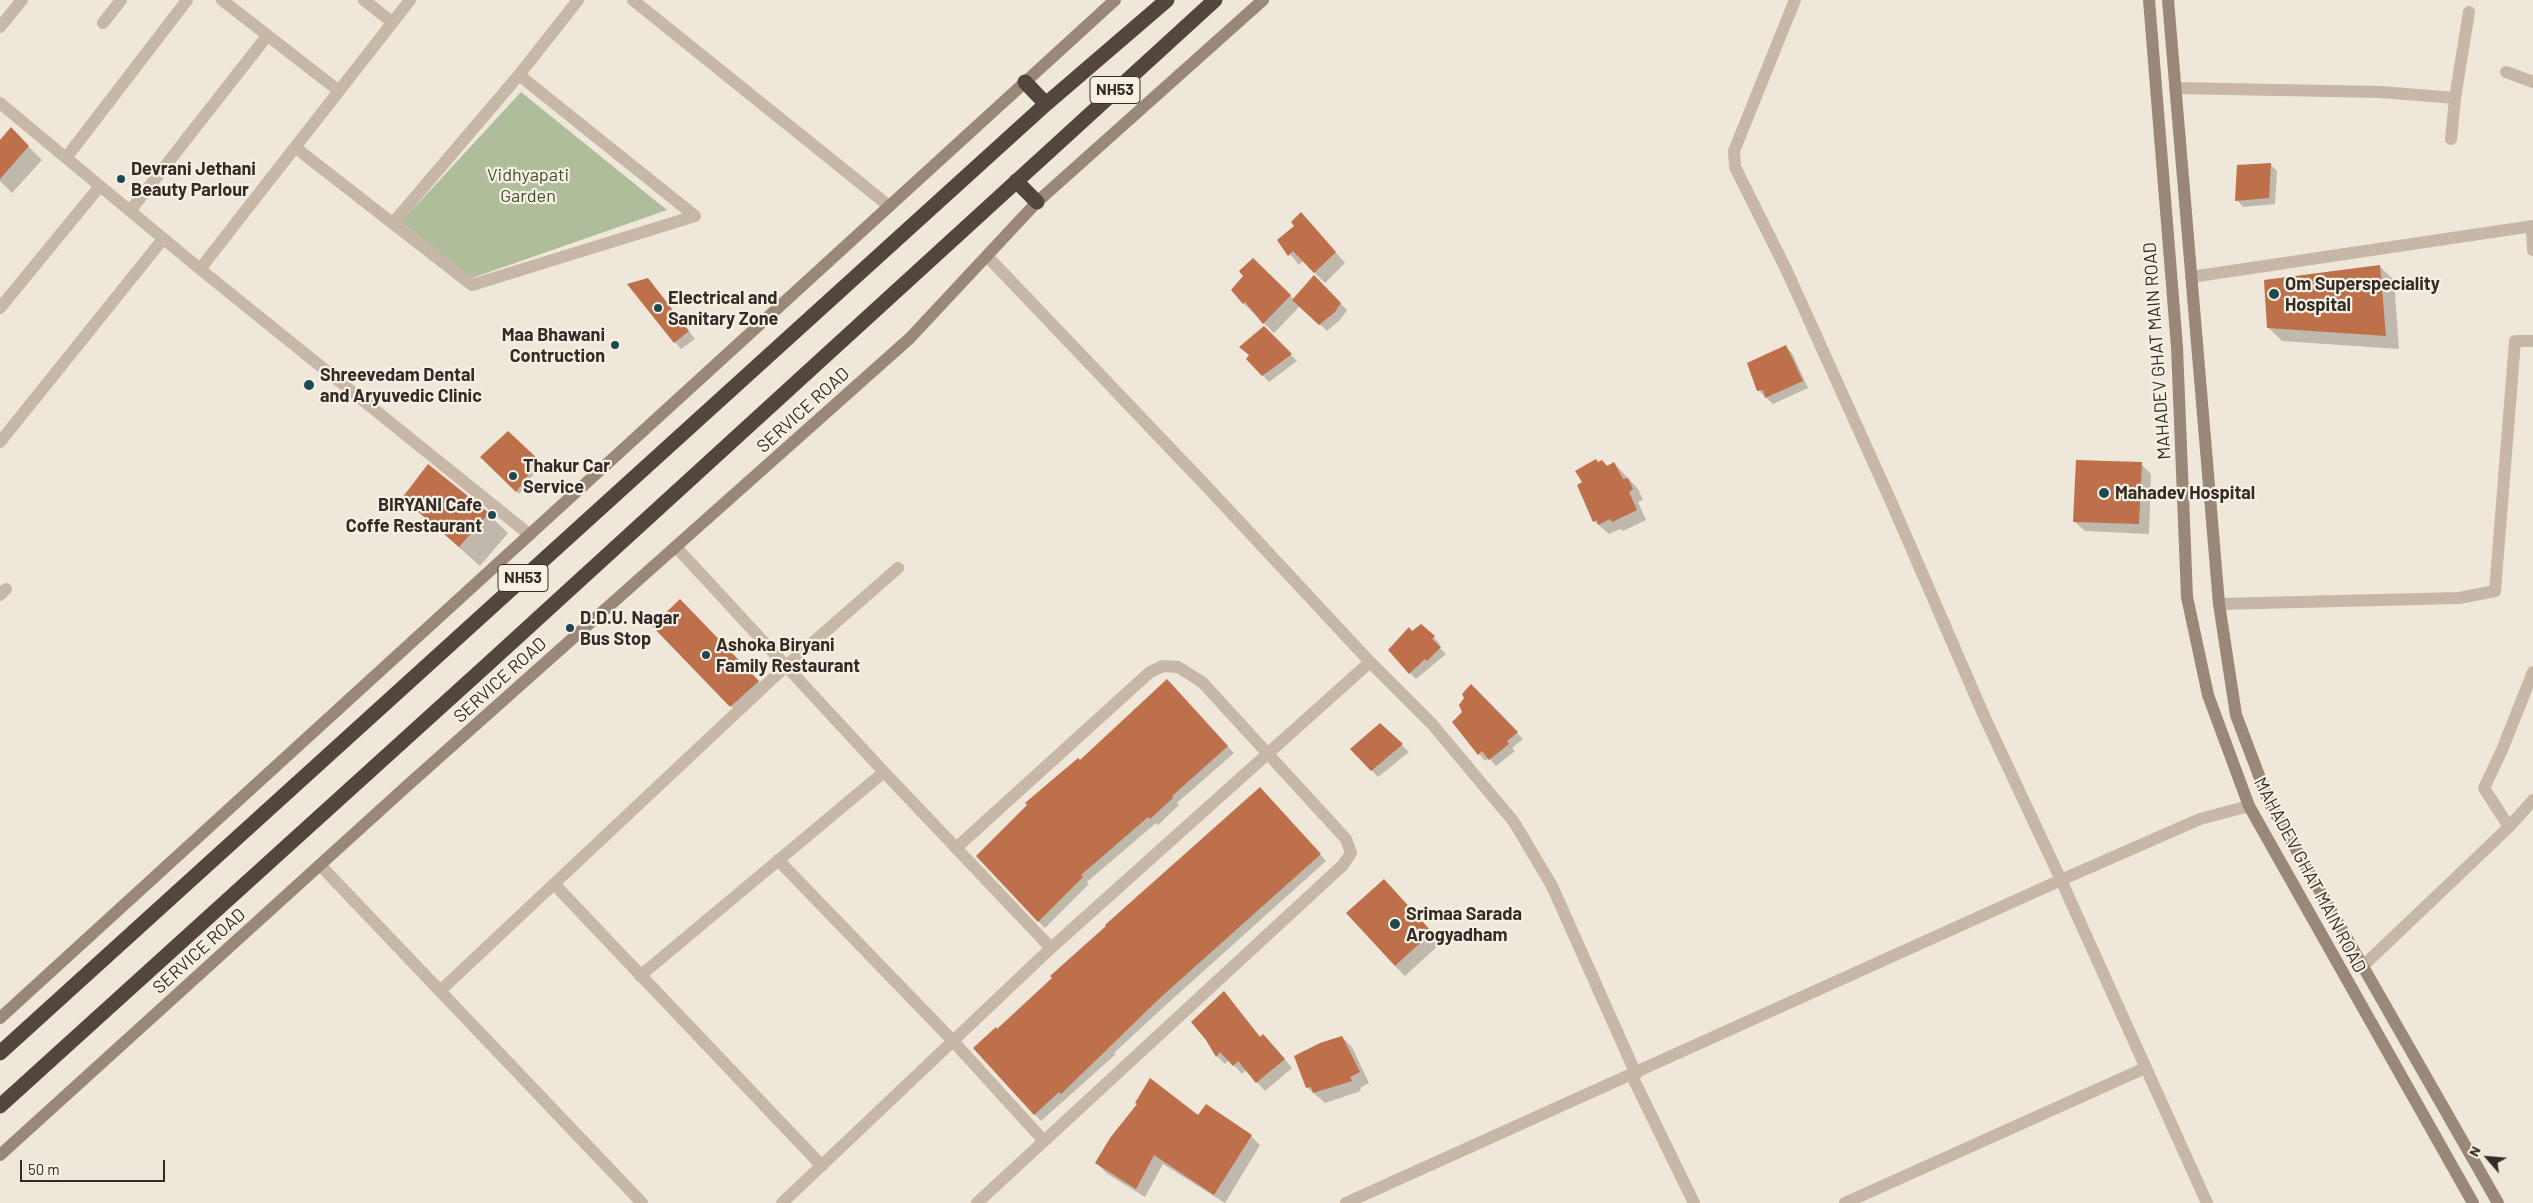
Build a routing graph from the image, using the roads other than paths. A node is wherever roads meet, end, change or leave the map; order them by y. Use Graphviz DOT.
graph roads {
  1 [pos="22,0"];
  2 [pos="121,0"];
  3 [pos="187,0"];
  4 [pos="222,0"];
  5 [pos="364,0"];
  6 [pos="410,0"];
  7 [pos="578,0"];
  8 [pos="633,0"];
  9 [pos="1115,0"];
  10 [pos="1167,0"];
  11 [pos="1215,0"];
  12 [pos="1263,0"];
  13 [pos="1795,0"];
  14 [pos="2149,0"];
  15 [pos="2168,0"];
  16 [pos="2469,12"];
  17 [pos="392,22"];
  18 [pos="103,23"];
  19 [pos="0,27"];
  20 [pos="267,36"];
  21 [pos="2506,72"];
  22 [pos="519,75"];
  23 [pos="1025,82"];
  24 [pos="2533,82"];
  25 [pos="2175,88"];
  26 [pos="339,91"];
  27 [pos="2455,98"];
  28 [pos="0,103"];
  29 [pos="1046,104"];
  30 [pos="2451,139"];
  31 [pos="296,148"];
  32 [pos="66,158"];
  33 [pos="1016,181"];
  34 [pos="100,186"];
  35 [pos="1037,202"];
  36 [pos="889,206"];
  37 [pos="130,211"];
  38 [pos="393,223"];
  39 [pos="2532,226"];
  40 [pos="164,238"];
  41 [pos="2533,250"];
  42 [pos="987,256"];
  43 [pos="200,269"];
  44 [pos="2191,277"];
  45 [pos="0,308"];
  46 [pos="2533,341"];
  47 [pos="0,442"];
  48 [pos="530,534"];
  49 [pos="676,547"];
  50 [pos="898,568"];
  51 [pos="2219,604"];
  52 [pos="1370,662"];
  53 [pos="786,666"];
  54 [pos="2533,672"];
  55 [pos="1270,753"];
  56 [pos="884,772"];
  57 [pos="2533,800"];
  58 [pos="2249,806"];
  59 [pos="2509,827"];
  60 [pos="956,848"];
  61 [pos="778,860"];
  62 [pos="320,865"];
  63 [pos="2061,880"];
  64 [pos="554,884"];
  65 [pos="1051,948"];
  66 [pos="2363,966"];
  67 [pos="640,976"];
  68 [pos="440,990"];
  69 [pos="0,1018"];
  70 [pos="953,1041"];
  71 [pos="0,1053"];
  72 [pos="2145,1068"];
  73 [pos="1634,1075"];
  74 [pos="0,1106"];
  75 [pos="1044,1141"];
  76 [pos="0,1154"];
  77 [pos="822,1166"];
  78 [pos="642,1203"];
  79 [pos="782,1203"];
  80 [pos="977,1203"];
  81 [pos="1346,1203"];
  82 [pos="1694,1203"];
  83 [pos="1845,1203"];
  84 [pos="2207,1203"];
  85 [pos="2473,1203"];
  86 [pos="2498,1203"];
  1 -- 19 [label="street"];
  2 -- 18 [label="street"];
  3 -- 32 [label="street"];
  4 -- 20 [label="street"];
  5 -- 17 [label="street"];
  6 -- 17 [label="street"];
  7 -- 22 [label="street"];
  8 -- 36 [label="street"];
  9 -- 23 [label="street"];
  10 -- 29 [label="highway, NH53"];
  11 -- 33 [label="highway, NH53"];
  12 -- 35 [label="street, SERVICE ROAD"];
  13 -- 63 [label="street"];
  14 -- 58 [label="street, MAHADEV GHAT MAIN ROAD"];
  15 -- 25 [label="street"];
  16 -- 27 [label="street"];
  17 -- 26 [label="street"];
  20 -- 26 [label="street"];
  20 -- 37 [label="street"];
  21 -- 24 [label="street"];
  22 -- 38 [label="street"];
  22 -- 38 [label="street"];
  23 -- 29 [label="highway"];
  23 -- 36 [label="street"];
  25 -- 27 [label="street"];
  25 -- 44 [label="street"];
  26 -- 31 [label="street"];
  27 -- 30 [label="street"];
  28 -- 32 [label="street"];
  29 -- 71 [label="highway, NH53"];
  31 -- 38 [label="street"];
  31 -- 43 [label="street"];
  32 -- 34 [label="street"];
  33 -- 35 [label="highway"];
  33 -- 74 [label="highway, NH53"];
  34 -- 37 [label="street"];
  34 -- 45 [label="street"];
  35 -- 42 [label="street, SERVICE ROAD"];
  36 -- 48 [label="street"];
  37 -- 40 [label="street"];
  39 -- 41 [label="street"];
  39 -- 44 [label="street"];
  40 -- 43 [label="street"];
  40 -- 47 [label="street"];
  42 -- 49 [label="street, SERVICE ROAD"];
  42 -- 52 [label="street"];
  43 -- 48 [label="street"];
  44 -- 51 [label="street"];
  46 -- 51 [label="street"];
  48 -- 69 [label="street"];
  49 -- 53 [label="street"];
  49 -- 62 [label="street, SERVICE ROAD"];
  50 -- 53 [label="street"];
  51 -- 66 [label="street"];
  52 -- 55 [label="street"];
  52 -- 73 [label="street"];
  53 -- 56 [label="street"];
  53 -- 64 [label="street"];
  54 -- 59 [label="street"];
  55 -- 60 [label="street"];
  55 -- 65 [label="street"];
  55 -- 75 [label="street"];
  56 -- 60 [label="street"];
  56 -- 61 [label="street"];
  57 -- 59 [label="street"];
  58 -- 63 [label="street"];
  58 -- 85 [label="street, MAHADEV GHAT MAIN ROAD"];
  59 -- 66 [label="street"];
  60 -- 65 [label="street"];
  61 -- 67 [label="street"];
  61 -- 70 [label="street"];
  62 -- 68 [label="street"];
  62 -- 76 [label="street, SERVICE ROAD"];
  63 -- 72 [label="street"];
  63 -- 73 [label="street"];
  64 -- 67 [label="street"];
  64 -- 68 [label="street"];
  65 -- 70 [label="street"];
  66 -- 86 [label="street"];
  67 -- 77 [label="street"];
  68 -- 78 [label="street"];
  70 -- 75 [label="street"];
  70 -- 77 [label="street"];
  72 -- 83 [label="street"];
  72 -- 84 [label="street"];
  73 -- 81 [label="street"];
  73 -- 82 [label="street"];
  75 -- 80 [label="street"];
  77 -- 79 [label="street"];
}
